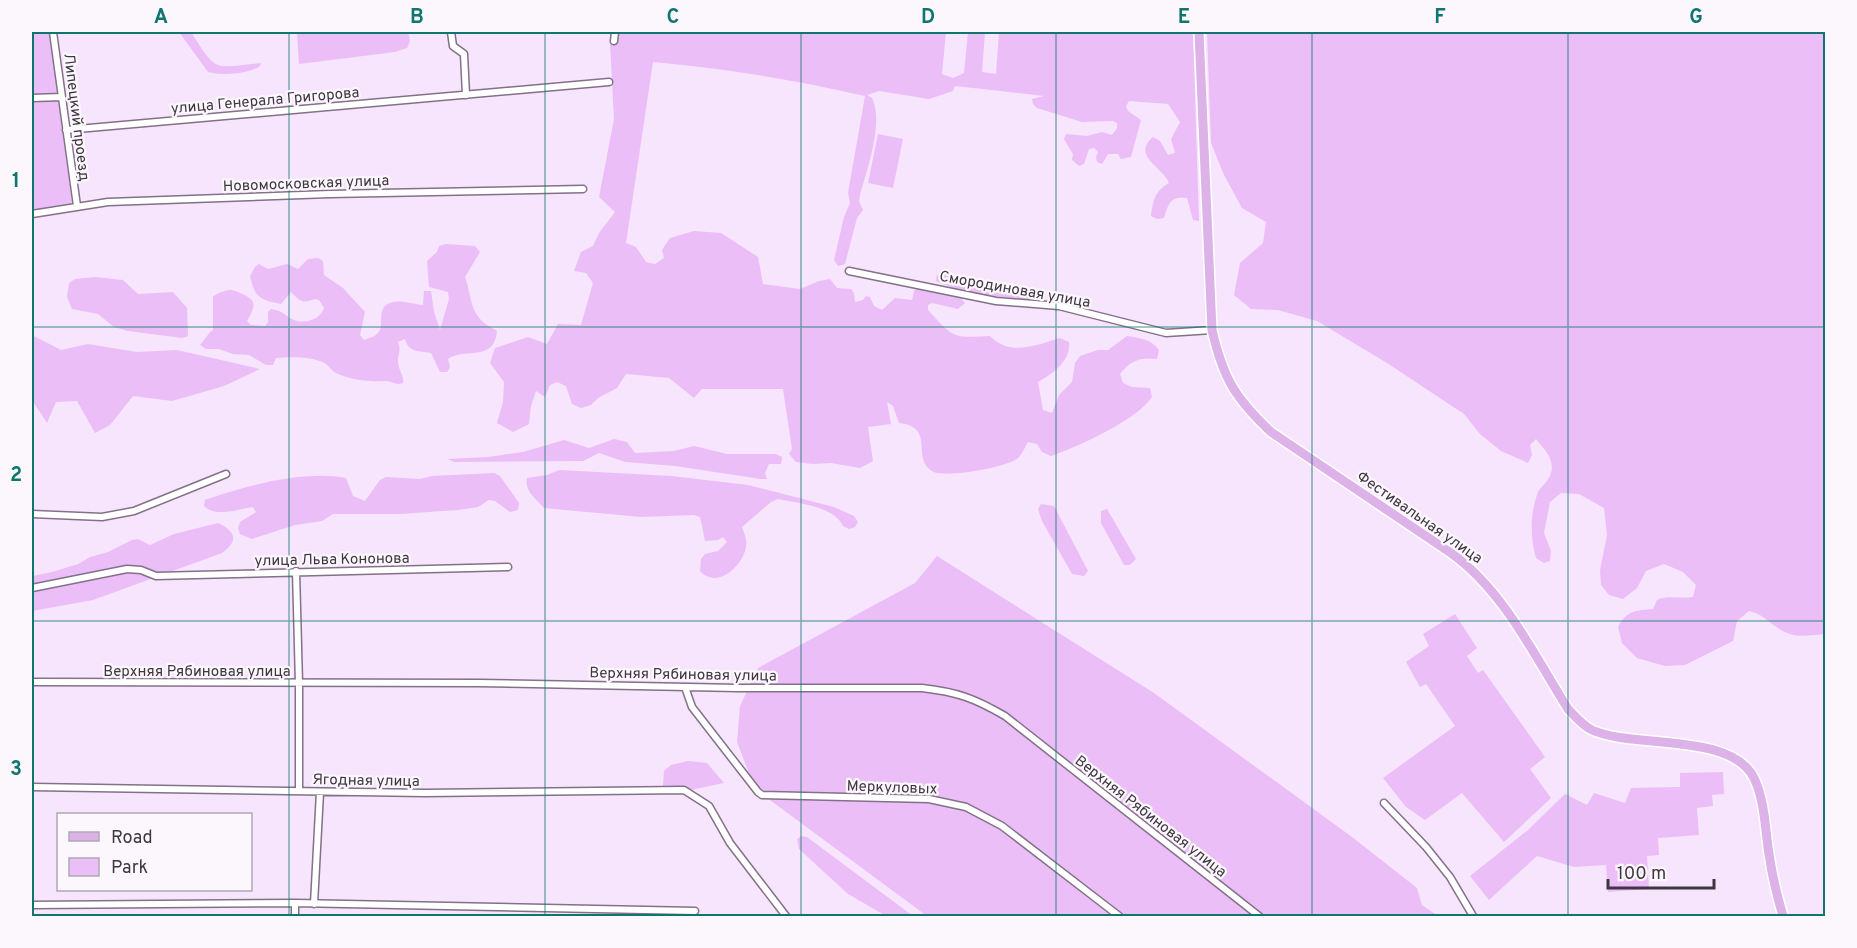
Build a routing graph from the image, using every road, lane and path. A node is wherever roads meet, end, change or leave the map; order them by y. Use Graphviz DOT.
graph roads {
  1 [pos="53,32"];
  2 [pos="451,32"];
  3 [pos="615,32"];
  4 [pos="1199,32"];
  5 [pos="614,41"];
  6 [pos="609,82"];
  7 [pos="466,95"];
  8 [pos="62,97"];
  9 [pos="32,98"];
  10 [pos="66,130"];
  11 [pos="583,189"];
  12 [pos="77,206"];
  13 [pos="32,214"];
  14 [pos="849,271"];
  15 [pos="1212,330"];
  16 [pos="226,474"];
  17 [pos="32,514"];
  18 [pos="508,567"];
  19 [pos="296,571"];
  20 [pos="32,588"];
  21 [pos="32,682"];
  22 [pos="299,684"];
  23 [pos="685,687"];
  24 [pos="32,787"];
  25 [pos="299,791"];
  26 [pos="320,792"];
  27 [pos="1384,803"];
  28 [pos="295,903"];
  29 [pos="314,904"];
  30 [pos="32,905"];
  31 [pos="695,911"];
  32 [pos="295,916"];
  33 [pos="786,916"];
  34 [pos="1119,916"];
  35 [pos="1259,916"];
  36 [pos="1473,916"];
  37 [pos="1783,916"];
  1 -- 8 [label="street, Липецкий проезд"];
  2 -- 7 [label="street"];
  3 -- 5 [label="street"];
  4 -- 15 [label="main road, Фестивальная улица"];
  6 -- 7 [label="street, улица Генерала Григорова"];
  7 -- 10 [label="street, улица Генерала Григорова"];
  8 -- 9 [label="street"];
  8 -- 10 [label="street, Липецкий проезд"];
  10 -- 12 [label="street, Липецкий проезд"];
  11 -- 12 [label="street, Новомосковская улица"];
  12 -- 13 [label="street, Новомосковская улица"];
  14 -- 15 [label="street, Смородиновая улица"];
  15 -- 37 [label="main road, Фестивальная улица"];
  16 -- 17 [label="street"];
  18 -- 19 [label="street, улица Льва Кононова"];
  19 -- 20 [label="street, улица Льва Кононова"];
  19 -- 22 [label="street"];
  21 -- 22 [label="street, Верхняя Рябиновая улица"];
  22 -- 23 [label="street, Верхняя Рябиновая улица"];
  22 -- 25 [label="street"];
  23 -- 34 [label="street, Меркуловых"];
  23 -- 35 [label="street, Верхняя Рябиновая улица"];
  24 -- 25 [label="street, Ягодная улица"];
  25 -- 26 [label="street, Ягодная улица"];
  26 -- 29 [label="street"];
  26 -- 33 [label="street, Ягодная улица"];
  27 -- 36 [label="street"];
  28 -- 29 [label="street"];
  28 -- 30 [label="street"];
  28 -- 32 [label="street"];
  29 -- 31 [label="street"];
}
